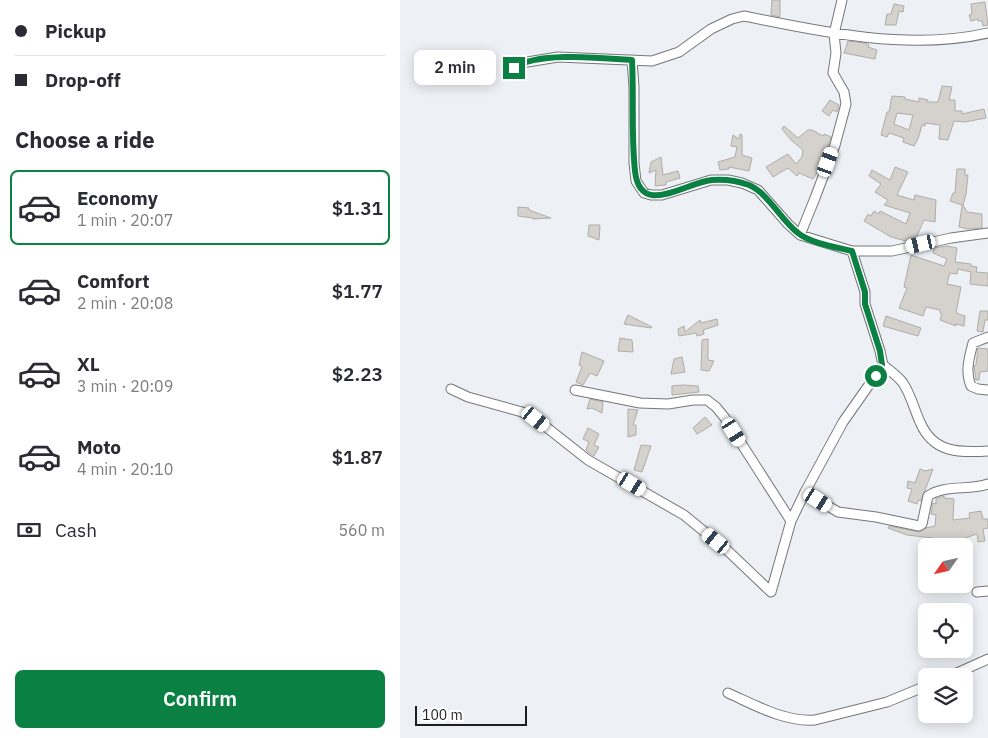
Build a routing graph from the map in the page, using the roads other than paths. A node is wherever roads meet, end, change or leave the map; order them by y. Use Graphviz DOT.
graph roads {
  1 [pos="842,0"];
  2 [pos="834,34"];
  3 [pos="988,34"];
  4 [pos="632,60"];
  5 [pos="514,68"];
  6 [pos="988,233"];
  7 [pos="800,235"];
  8 [pos="852,251"];
  9 [pos="988,337"];
  10 [pos="882,365"];
  11 [pos="450,389"];
  12 [pos="575,390"];
  13 [pos="988,390"];
  14 [pos="988,451"];
  15 [pos="988,484"];
  16 [pos="804,492"];
  17 [pos="791,521"];
  18 [pos="988,591"];
  19 [pos="977,592"];
  20 [pos="988,660"];
  21 [pos="969,668"];
  22 [pos="918,689"];
  23 [pos="728,693"];
  1 -- 2 [label="street"];
  2 -- 3 [label="street"];
  2 -- 4 [label="street"];
  2 -- 7 [label="street"];
  4 -- 5 [label="street"];
  4 -- 7 [label="street"];
  6 -- 8 [label="street"];
  7 -- 8 [label="street"];
  8 -- 10 [label="street"];
  9 -- 13 [label="street"];
  10 -- 14 [label="street"];
  10 -- 16 [label="street"];
  11 -- 17 [label="street"];
  12 -- 17 [label="street"];
  15 -- 16 [label="street"];
  16 -- 17 [label="street"];
  18 -- 19 [label="street"];
  20 -- 21 [label="street"];
  22 -- 23 [label="street"];
}
